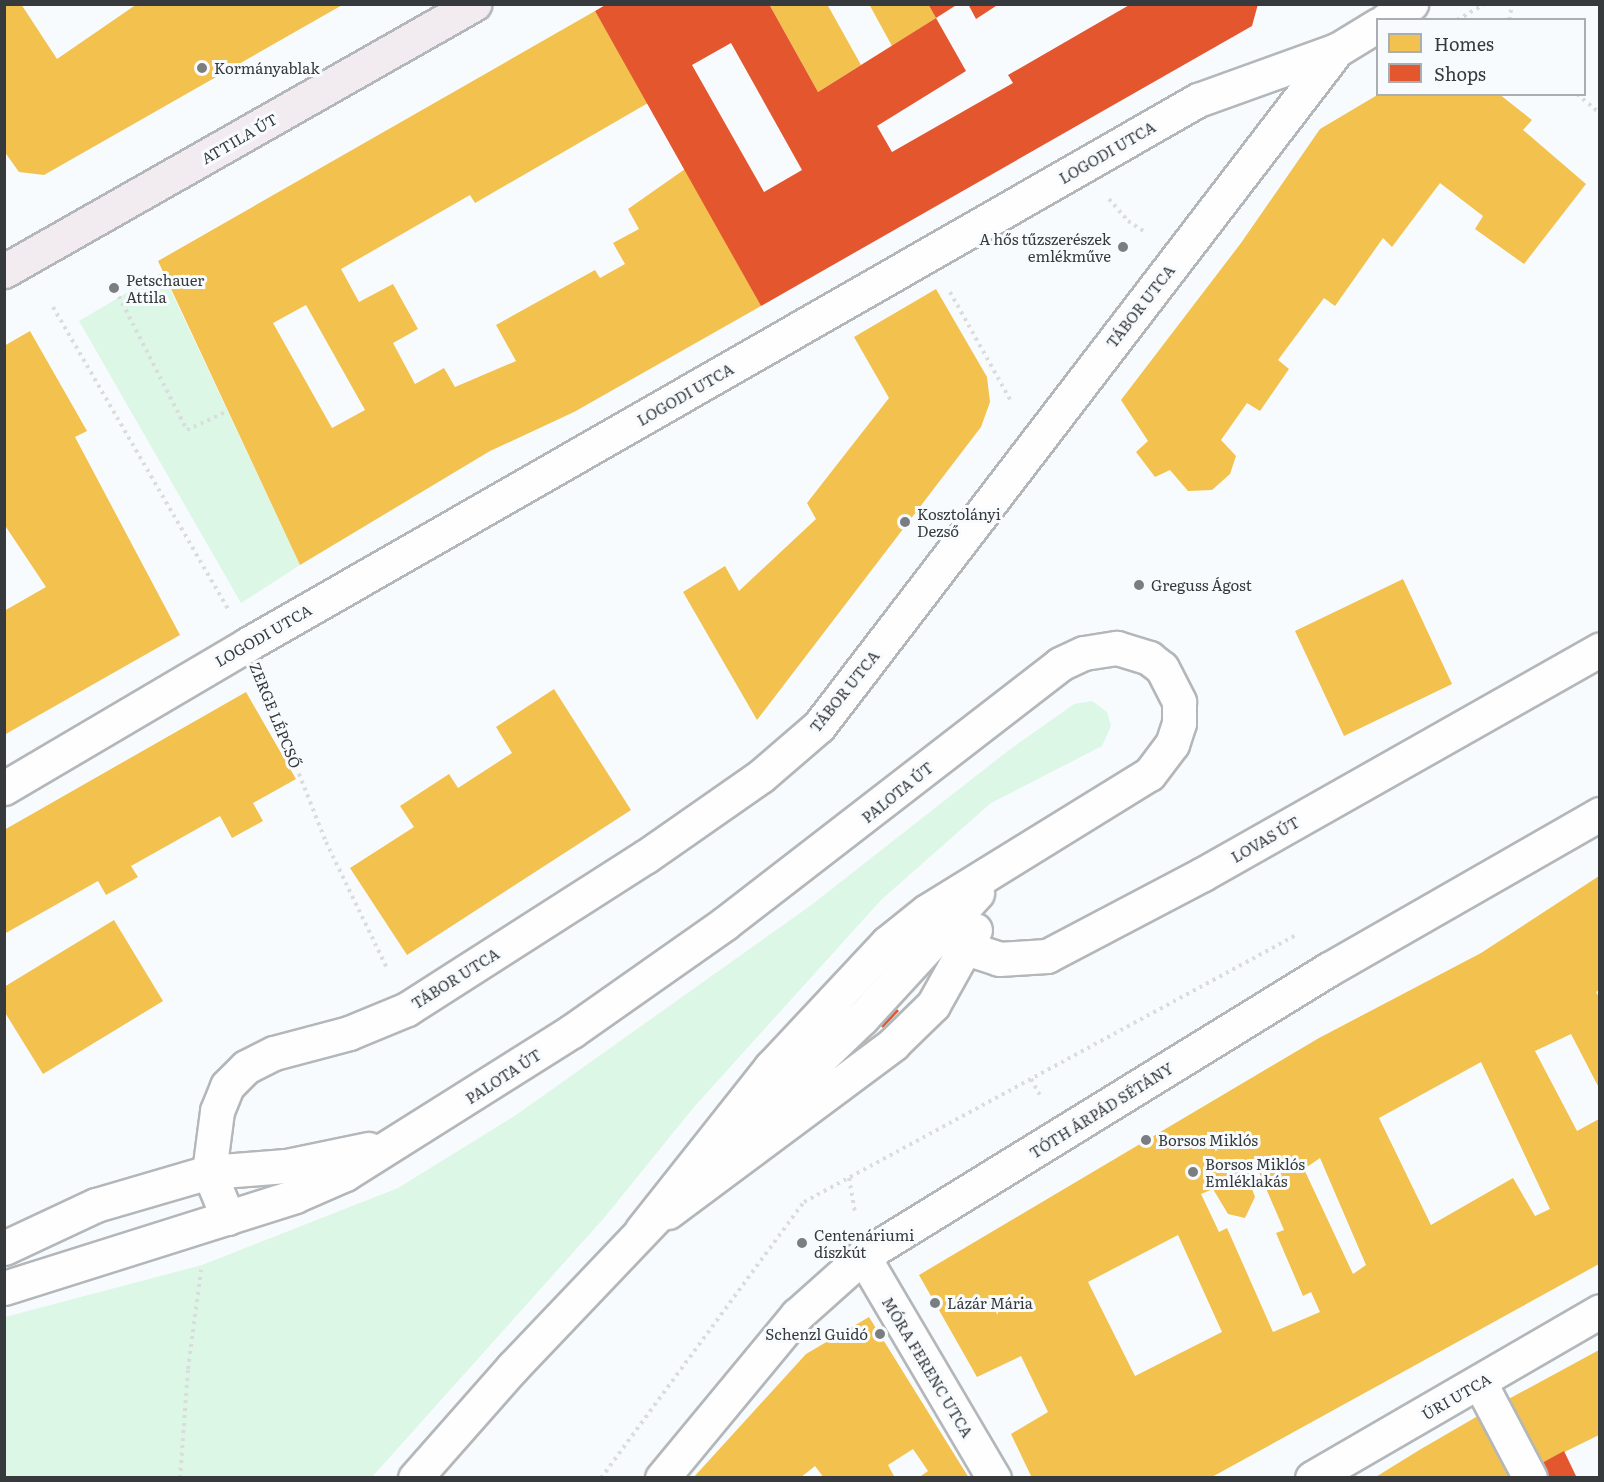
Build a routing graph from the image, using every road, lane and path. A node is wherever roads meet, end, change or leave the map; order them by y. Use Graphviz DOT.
graph roads {
  1 [pos="1485,4"];
  2 [pos="457,9"];
  3 [pos="1463,18"];
  4 [pos="1376,25"];
  5 [pos="1337,51"];
  6 [pos="1579,96"];
  7 [pos="1599,113"];
  8 [pos="1081,167"];
  9 [pos="929,254"];
  10 [pos="1180,254"];
  11 [pos="4,271"];
  12 [pos="112,283"];
  13 [pos="53,307"];
  14 [pos="228,411"];
  15 [pos="1035,443"];
  16 [pos="248,644"];
  17 [pos="1599,649"];
  18 [pos="4,788"];
  19 [pos="1599,814"];
  20 [pos="945,930"];
  21 [pos="407,1009"];
  22 [pos="412,1133"];
  23 [pos="209,1172"];
  24 [pos="228,1218"];
  25 [pos="642,1230"];
  26 [pos="4,1248"];
  27 [pos="863,1256"];
  28 [pos="202,1265"];
  29 [pos="4,1288"];
  30 [pos="1599,1311"];
  31 [pos="1480,1383"];
  32 [pos="180,1478"];
  33 [pos="415,1478"];
  34 [pos="662,1478"];
  35 [pos="994,1478"];
  36 [pos="1312,1478"];
  37 [pos="1530,1478"];
  1 -- 3 [label="path"];
  2 -- 11 [label="main road, ATTILA ÚT"];
  4 -- 5 [label="street, LOGODI UTCA"];
  5 -- 8 [label="street, LOGODI UTCA"];
  5 -- 10 [label="street, TÁBOR UTCA"];
  6 -- 7 [label="path"];
  8 -- 9 [label="street, LOGODI UTCA"];
  8 -- 10 [label="path"];
  9 -- 15 [label="path"];
  9 -- 16 [label="street, LOGODI UTCA"];
  10 -- 15 [label="street, TÁBOR UTCA"];
  12 -- 14 [label="path"];
  13 -- 16 [label="path, ZERGE LÉPCSŐ"];
  15 -- 21 [label="street, TÁBOR UTCA"];
  16 -- 18 [label="street, LOGODI UTCA"];
  16 -- 21 [label="path, ZERGE LÉPCSŐ"];
  17 -- 20 [label="street, LOVAS ÚT"];
  19 -- 27 [label="street, TÓTH ÁRPÁD SÉTÁNY"];
  20 -- 22 [label="street, PALOTA ÚT"];
  20 -- 25 [label="street, PALOTA ÚT"];
  20 -- 25 [label="street, PALOTA ÚT"];
  21 -- 23 [label="street, TÁBOR UTCA"];
  22 -- 23 [label="street, PALOTA ÚT"];
  22 -- 24 [label="street, PALOTA ÚT"];
  23 -- 24 [label="street, TÁBOR UTCA"];
  23 -- 26 [label="street, PALOTA ÚT"];
  24 -- 29 [label="street, PALOTA ÚT"];
  25 -- 33 [label="street, PALOTA ÚT"];
  27 -- 34 [label="street, TÓTH ÁRPÁD SÉTÁNY"];
  27 -- 35 [label="street, MÓRA FERENC UTCA"];
  28 -- 32 [label="path"];
  30 -- 31 [label="street, ÚRI UTCA"];
  31 -- 36 [label="street, ÚRI UTCA"];
  31 -- 37 [label="street"];
}
